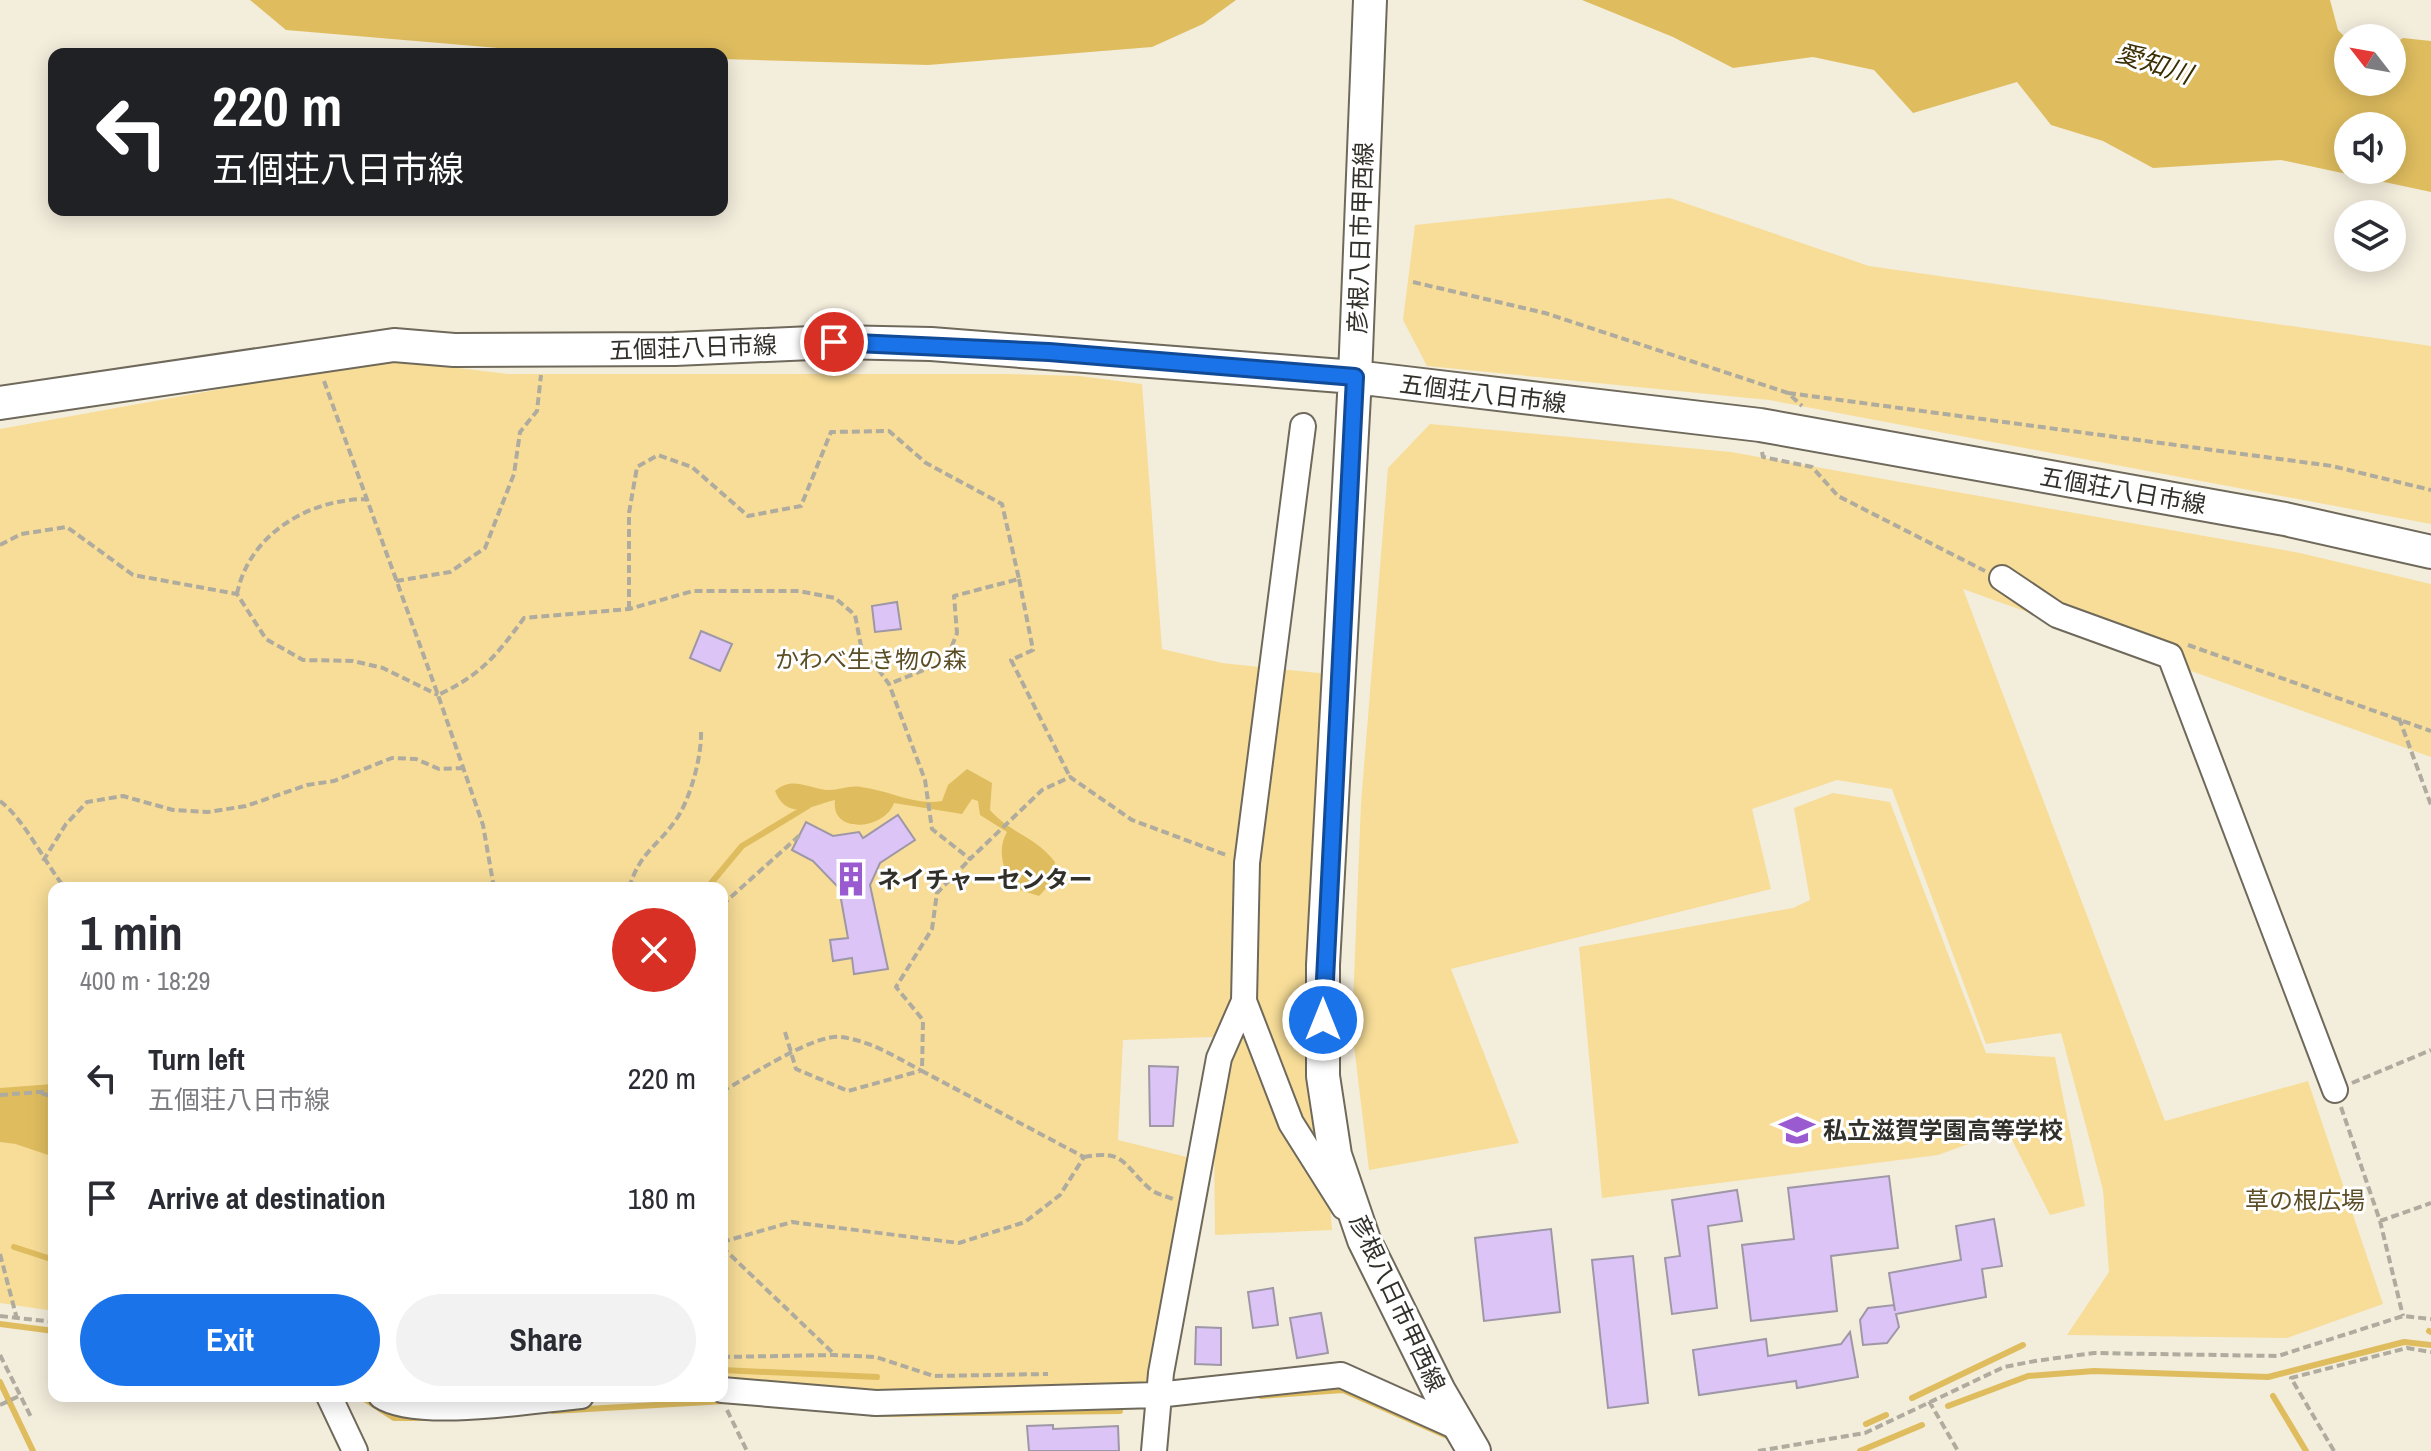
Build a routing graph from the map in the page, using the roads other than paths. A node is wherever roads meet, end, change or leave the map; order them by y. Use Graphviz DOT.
graph roads {
  1 [pos="1370,0"];
  2 [pos="1355,377"];
  3 [pos="0,403"];
  4 [pos="1303,426"];
  5 [pos="2431,552"];
  6 [pos="2002,578"];
  7 [pos="1244,1001"];
  8 [pos="2335,1090"];
  9 [pos="1364,1240"];
  10 [pos="1159,1384"];
  11 [pos="728,1400"];
  12 [pos="332,1402"];
  13 [pos="390,1402"];
  14 [pos="509,1402"];
  15 [pos="1467,1440"];
  16 [pos="355,1451"];
  17 [pos="1154,1451"];
  1 -- 2 [label="main road, 彦根八日市甲西線"];
  2 -- 3 [label="main road, 五個荘八日市線"];
  2 -- 5 [label="main road, 五個荘八日市線"];
  2 -- 9 [label="main road, 彦根八日市甲西線"];
  4 -- 7 [label="street"];
  6 -- 8 [label="street"];
  7 -- 9 [label="street"];
  7 -- 10 [label="street"];
  9 -- 15 [label="main road, 彦根八日市甲西線"];
  10 -- 11 [label="street"];
  10 -- 15 [label="street"];
  10 -- 17 [label="street"];
  12 -- 16 [label="street"];
  13 -- 14 [label="street"];
}
